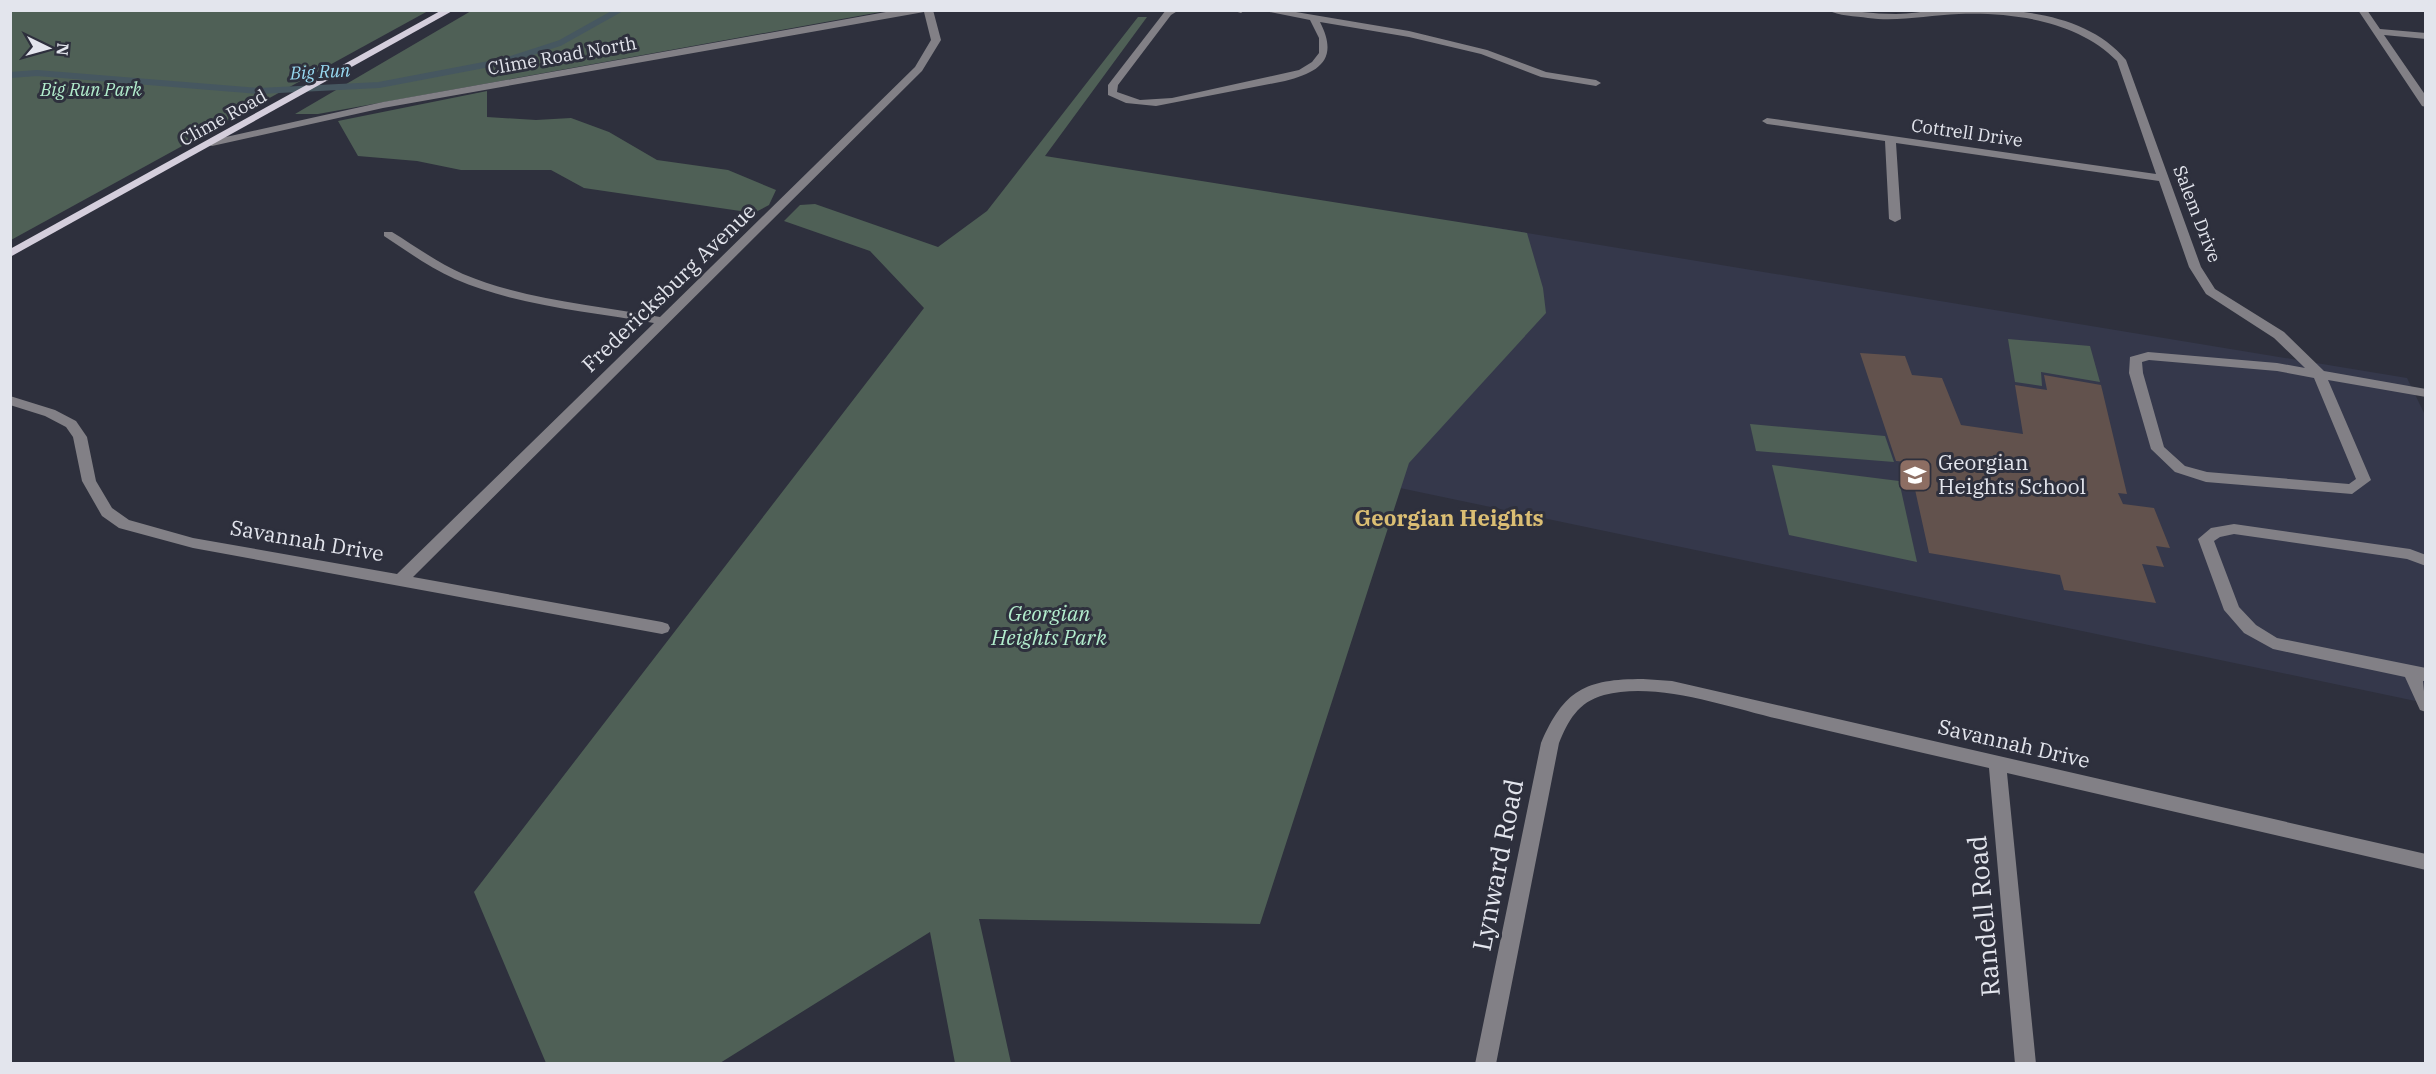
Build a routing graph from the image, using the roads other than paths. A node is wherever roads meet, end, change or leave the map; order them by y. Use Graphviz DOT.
graph roads {
  1 [pos="450,10"];
  2 [pos="921,10"];
  3 [pos="928,10"];
  4 [pos="1175,10"];
  5 [pos="1235,10"];
  6 [pos="1241,10"];
  7 [pos="1264,10"];
  8 [pos="1832,10"];
  9 [pos="2362,10"];
  10 [pos="1314,19"];
  11 [pos="2377,32"];
  12 [pos="2426,36"];
  13 [pos="1596,83"];
  14 [pos="2426,104"];
  15 [pos="1767,121"];
  16 [pos="1890,139"];
  17 [pos="212,143"];
  18 [pos="2163,178"];
  19 [pos="1895,219"];
  20 [pos="388,234"];
  21 [pos="10,254"];
  22 [pos="663,321"];
  23 [pos="2319,374"];
  24 [pos="2426,393"];
  25 [pos="10,400"];
  26 [pos="2426,561"];
  27 [pos="400,581"];
  28 [pos="662,628"];
  29 [pos="2418,673"];
  30 [pos="1591,692"];
  31 [pos="2426,705"];
  32 [pos="1997,763"];
  33 [pos="2426,862"];
  34 [pos="1485,1064"];
  35 [pos="2026,1064"];
  1 -- 17 [label="main road, Clime Road"];
  2 -- 17 [label="street, Clime Road North"];
  3 -- 22 [label="street, Fredericksburg Avenue"];
  4 -- 10 [label="street"];
  5 -- 6 [label="street"];
  7 -- 10 [label="street"];
  8 -- 18 [label="street, Salem Drive"];
  9 -- 11 [label="street"];
  10 -- 13 [label="street"];
  11 -- 12 [label="street"];
  11 -- 14 [label="street"];
  15 -- 16 [label="street, Cottrell Drive"];
  16 -- 18 [label="street, Cottrell Drive"];
  16 -- 19 [label="street"];
  17 -- 21 [label="main road, Clime Road"];
  18 -- 23 [label="street, Salem Drive"];
  20 -- 22 [label="street"];
  22 -- 27 [label="street, Fredericksburg Avenue"];
  23 -- 23 [label="street"];
  23 -- 24 [label="street"];
  25 -- 27 [label="street, Savannah Drive"];
  26 -- 29 [label="street"];
  27 -- 28 [label="street, Savannah Drive"];
  29 -- 31 [label="street"];
  30 -- 32 [label="street, Savannah Drive"];
  30 -- 34 [label="street, Lynward Road"];
  32 -- 33 [label="street, Savannah Drive"];
  32 -- 35 [label="street, Randell Road"];
}
